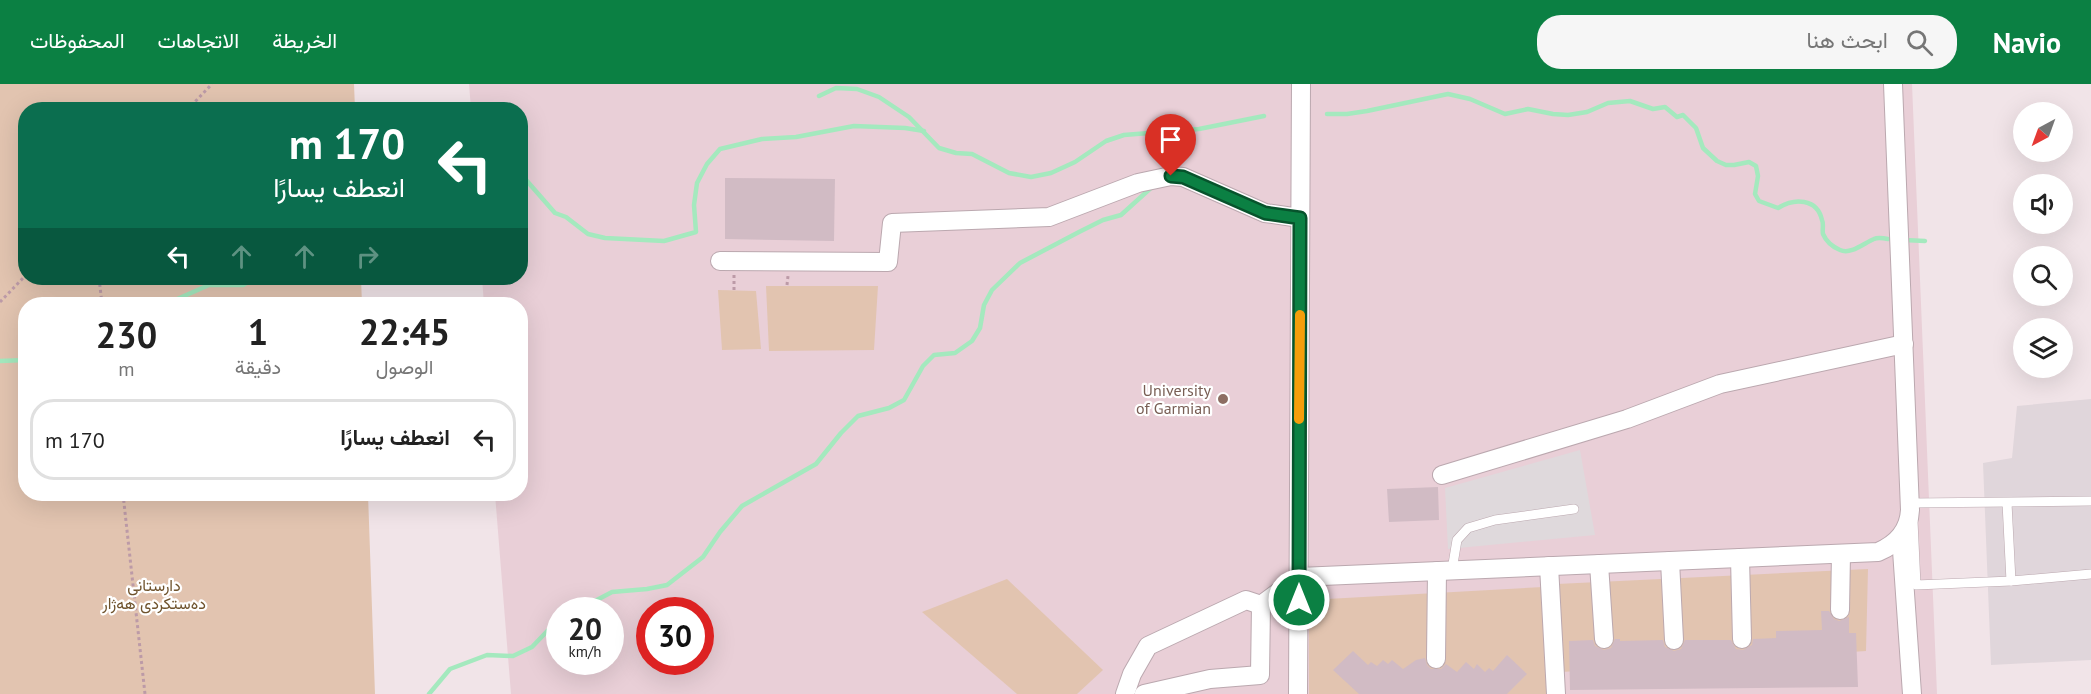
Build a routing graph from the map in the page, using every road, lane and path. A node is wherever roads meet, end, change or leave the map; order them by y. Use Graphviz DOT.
graph roads {
  1 [pos="212,84"];
  2 [pos="1300,84"];
  3 [pos="1895,84"];
  4 [pos="195,102"];
  5 [pos="1300,218"];
  6 [pos="720,261"];
  7 [pos="18,283"];
  8 [pos="0,302"];
  9 [pos="1904,344"];
  10 [pos="1442,475"];
  11 [pos="124,501"];
  12 [pos="2091,501"];
  13 [pos="1912,503"];
  14 [pos="2007,503"];
  15 [pos="1574,509"];
  16 [pos="1901,536"];
  17 [pos="1841,554"];
  18 [pos="1740,558"];
  19 [pos="1670,561"];
  20 [pos="1599,564"];
  21 [pos="1549,566"];
  22 [pos="1445,571"];
  23 [pos="2091,574"];
  24 [pos="1299,577"];
  25 [pos="2011,581"];
  26 [pos="1262,605"];
  27 [pos="1840,610"];
  28 [pos="1604,639"];
  29 [pos="1742,639"];
  30 [pos="1674,640"];
  31 [pos="1436,659"];
  32 [pos="144,694"];
  33 [pos="1125,694"];
  34 [pos="1144,694"];
  35 [pos="1298,694"];
  36 [pos="1556,694"];
  37 [pos="1912,694"];
  1 -- 4 [label="path"];
  2 -- 5 [label="street"];
  3 -- 9 [label="street"];
  3 -- 13 [label="lane"];
  5 -- 6 [label="street"];
  5 -- 24 [label="street"];
  7 -- 8 [label="path"];
  9 -- 10 [label="street"];
  9 -- 16 [label="street"];
  11 -- 32 [label="path"];
  12 -- 14 [label="lane"];
  13 -- 14 [label="lane"];
  13 -- 25 [label="lane"];
  14 -- 25 [label="lane"];
  15 -- 22 [label="lane"];
  16 -- 17 [label="street"];
  16 -- 37 [label="street"];
  17 -- 18 [label="street"];
  17 -- 27 [label="street"];
  18 -- 19 [label="street"];
  18 -- 29 [label="street"];
  19 -- 20 [label="street"];
  19 -- 30 [label="street"];
  20 -- 21 [label="street"];
  20 -- 28 [label="street"];
  21 -- 22 [label="street"];
  21 -- 36 [label="street"];
  22 -- 24 [label="street"];
  22 -- 31 [label="street"];
  23 -- 25 [label="lane"];
  24 -- 26 [label="street"];
  24 -- 35 [label="street"];
  26 -- 33 [label="street"];
  26 -- 34 [label="street"];
}
